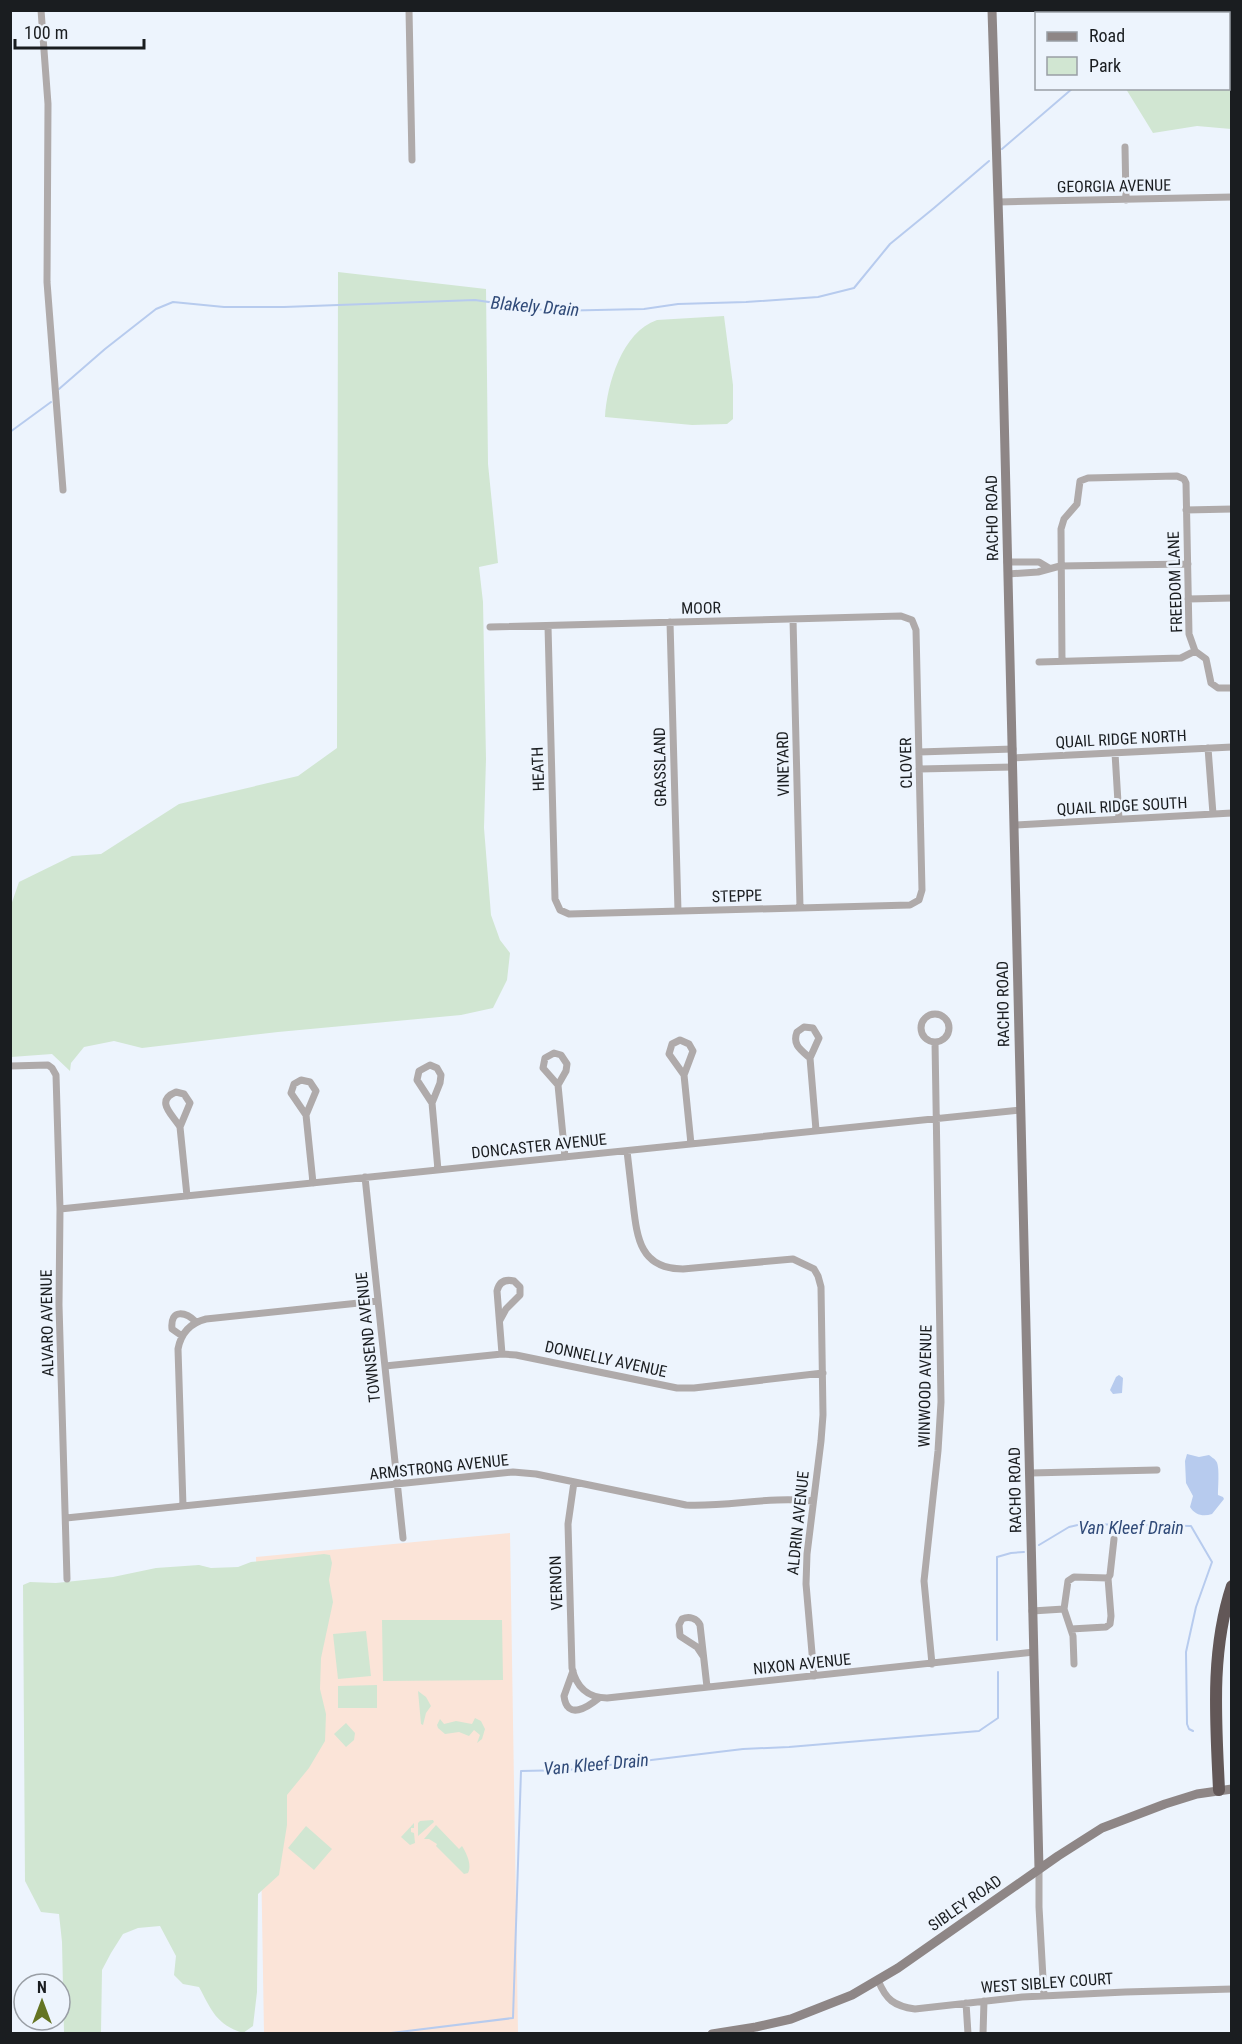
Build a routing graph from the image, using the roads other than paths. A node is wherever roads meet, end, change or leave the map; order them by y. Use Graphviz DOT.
graph roads {
  1 [pos="41,10"];
  2 [pos="409,10"];
  3 [pos="992,10"];
  4 [pos="1125,147"];
  5 [pos="412,160"];
  6 [pos="1232,197"];
  7 [pos="1126,200"];
  8 [pos="998,202"];
  9 [pos="63,490"];
  10 [pos="1232,509"];
  11 [pos="1186,510"];
  12 [pos="1007,562"];
  13 [pos="1188,564"];
  14 [pos="1060,566"];
  15 [pos="1049,568"];
  16 [pos="1008,574"];
  17 [pos="1232,598"];
  18 [pos="1188,599"];
  19 [pos="793,619"];
  20 [pos="912,620"];
  21 [pos="670,622"];
  22 [pos="548,626"];
  23 [pos="490,627"];
  24 [pos="1195,651"];
  25 [pos="1062,661"];
  26 [pos="1039,662"];
  27 [pos="1232,688"];
  28 [pos="1232,747"];
  29 [pos="1208,748"];
  30 [pos="919,752"];
  31 [pos="1115,753"];
  32 [pos="1013,758"];
  33 [pos="919,769"];
  34 [pos="1232,813"];
  35 [pos="1213,814"];
  36 [pos="1119,819"];
  37 [pos="1014,825"];
  38 [pos="916,903"];
  39 [pos="800,908"];
  40 [pos="560,910"];
  41 [pos="678,911"];
  42 [pos="935,1042"];
  43 [pos="810,1058"];
  44 [pos="10,1066"];
  45 [pos="684,1075"];
  46 [pos="558,1085"];
  47 [pos="432,1102"];
  48 [pos="1020,1110"];
  49 [pos="306,1114"];
  50 [pos="936,1119"];
  51 [pos="180,1127"];
  52 [pos="816,1130"];
  53 [pos="691,1144"];
  54 [pos="627,1150"];
  55 [pos="564,1157"];
  56 [pos="438,1170"];
  57 [pos="365,1177"];
  58 [pos="313,1183"];
  59 [pos="188,1196"];
  60 [pos="60,1209"];
  61 [pos="378,1301"];
  62 [pos="500,1320"];
  63 [pos="196,1322"];
  64 [pos="182,1336"];
  65 [pos="502,1354"];
  66 [pos="385,1366"];
  67 [pos="823,1373"];
  68 [pos="1157,1470"];
  69 [pos="1030,1473"];
  70 [pos="574,1482"];
  71 [pos="396,1484"];
  72 [pos="813,1501"];
  73 [pos="183,1506"];
  74 [pos="66,1518"];
  75 [pos="403,1538"];
  76 [pos="1114,1539"];
  77 [pos="1108,1578"];
  78 [pos="67,1579"];
  79 [pos="1232,1586"];
  80 [pos="1064,1610"];
  81 [pos="1032,1611"];
  82 [pos="1071,1629"];
  83 [pos="1034,1652"];
  84 [pos="703,1656"];
  85 [pos="932,1664"];
  86 [pos="1074,1664"];
  87 [pos="573,1671"];
  88 [pos="814,1676"];
  89 [pos="707,1687"];
  90 [pos="599,1698"];
  91 [pos="1225,1790"];
  92 [pos="1039,1869"];
  93 [pos="878,1980"];
  94 [pos="1232,1989"];
  95 [pos="1044,1996"];
  96 [pos="984,2001"];
  97 [pos="966,2003"];
  98 [pos="712,2034"];
  99 [pos="968,2034"];
  100 [pos="983,2034"];
  1 -- 9 [label="street"];
  2 -- 5 [label="street"];
  3 -- 8 [label="street, RACHO ROAD"];
  4 -- 7 [label="street"];
  6 -- 7 [label="street, GEORGIA AVENUE"];
  7 -- 8 [label="street, GEORGIA AVENUE"];
  8 -- 12 [label="street, RACHO ROAD"];
  10 -- 11 [label="street"];
  11 -- 13 [label="street, FREEDOM LANE"];
  11 -- 14 [label="street, FREEDOM LANE"];
  12 -- 15 [label="street"];
  12 -- 16 [label="street, RACHO ROAD"];
  13 -- 14 [label="street"];
  13 -- 18 [label="street, FREEDOM LANE"];
  14 -- 15 [label="street"];
  14 -- 25 [label="street"];
  15 -- 16 [label="street"];
  16 -- 32 [label="street, RACHO ROAD"];
  17 -- 18 [label="street"];
  18 -- 24 [label="street, FREEDOM LANE"];
  19 -- 20 [label="street, MOOR"];
  19 -- 21 [label="street, MOOR"];
  19 -- 39 [label="street, VINEYARD"];
  20 -- 30 [label="street, CLOVER"];
  21 -- 22 [label="street, MOOR"];
  21 -- 41 [label="street, GRASSLAND"];
  22 -- 23 [label="street, MOOR"];
  22 -- 40 [label="street, HEATH"];
  24 -- 25 [label="street"];
  24 -- 27 [label="street, FREEDOM LANE"];
  25 -- 26 [label="street"];
  28 -- 29 [label="street, QUAIL RIDGE NORTH"];
  29 -- 31 [label="street, QUAIL RIDGE NORTH"];
  29 -- 35 [label="street"];
  30 -- 32 [label="street"];
  30 -- 33 [label="street, CLOVER"];
  31 -- 32 [label="street, QUAIL RIDGE NORTH"];
  31 -- 36 [label="street"];
  32 -- 33 [label="street"];
  32 -- 37 [label="street, RACHO ROAD"];
  33 -- 38 [label="street, CLOVER"];
  34 -- 35 [label="street, QUAIL RIDGE SOUTH"];
  35 -- 36 [label="street, QUAIL RIDGE SOUTH"];
  36 -- 37 [label="street, QUAIL RIDGE SOUTH"];
  37 -- 48 [label="street, RACHO ROAD"];
  38 -- 39 [label="street, STEPPE"];
  39 -- 41 [label="street, STEPPE"];
  40 -- 41 [label="street, STEPPE"];
  42 -- 42 [label="street"];
  42 -- 50 [label="street, WINWOOD AVENUE"];
  43 -- 52 [label="street"];
  44 -- 60 [label="street, ALVARO AVENUE"];
  45 -- 45 [label="street"];
  45 -- 53 [label="street"];
  46 -- 46 [label="street"];
  46 -- 55 [label="street"];
  47 -- 47 [label="street"];
  47 -- 56 [label="street"];
  48 -- 50 [label="street, DONCASTER AVENUE"];
  48 -- 69 [label="street, RACHO ROAD"];
  49 -- 49 [label="street"];
  49 -- 58 [label="street"];
  50 -- 52 [label="street, DONCASTER AVENUE"];
  50 -- 85 [label="street, WINWOOD AVENUE"];
  51 -- 51 [label="street"];
  51 -- 59 [label="street"];
  52 -- 53 [label="street, DONCASTER AVENUE"];
  53 -- 54 [label="street, DONCASTER AVENUE"];
  54 -- 55 [label="street, DONCASTER AVENUE"];
  54 -- 67 [label="street, ALDRIN AVENUE"];
  55 -- 56 [label="street, DONCASTER AVENUE"];
  56 -- 57 [label="street, DONCASTER AVENUE"];
  57 -- 58 [label="street, DONCASTER AVENUE"];
  57 -- 61 [label="street, TOWNSEND AVENUE"];
  58 -- 59 [label="street, DONCASTER AVENUE"];
  59 -- 60 [label="street, DONCASTER AVENUE"];
  60 -- 74 [label="street, ALVARO AVENUE"];
  61 -- 63 [label="street"];
  61 -- 66 [label="street, TOWNSEND AVENUE"];
  62 -- 62 [label="street"];
  62 -- 65 [label="street"];
  63 -- 64 [label="street"];
  63 -- 64 [label="street"];
  64 -- 73 [label="street"];
  65 -- 66 [label="street, DONNELLY AVENUE"];
  65 -- 67 [label="street, DONNELLY AVENUE"];
  66 -- 71 [label="street, TOWNSEND AVENUE"];
  67 -- 72 [label="street, ALDRIN AVENUE"];
  68 -- 69 [label="street"];
  69 -- 81 [label="street, RACHO ROAD"];
  70 -- 71 [label="street, ARMSTRONG AVENUE"];
  70 -- 72 [label="street, ARMSTRONG AVENUE"];
  70 -- 87 [label="street, VERNON"];
  71 -- 73 [label="street, ARMSTRONG AVENUE"];
  71 -- 75 [label="street, TOWNSEND AVENUE"];
  72 -- 88 [label="street, ALDRIN AVENUE"];
  73 -- 74 [label="street, ARMSTRONG AVENUE"];
  74 -- 78 [label="street, ALVARO AVENUE"];
  76 -- 77 [label="street"];
  77 -- 80 [label="street"];
  77 -- 82 [label="street"];
  79 -- 91 [label="highway"];
  80 -- 81 [label="street"];
  80 -- 82 [label="street"];
  81 -- 83 [label="street, RACHO ROAD"];
  82 -- 86 [label="street"];
  83 -- 85 [label="street, NIXON AVENUE"];
  83 -- 92 [label="street, RACHO ROAD"];
  84 -- 84 [label="street"];
  84 -- 89 [label="street"];
  85 -- 88 [label="street, NIXON AVENUE"];
  87 -- 90 [label="street, VERNON"];
  87 -- 90 [label="street, NIXON AVENUE"];
  88 -- 89 [label="street, NIXON AVENUE"];
  89 -- 90 [label="street, NIXON AVENUE"];
  91 -- 92 [label="street, SIBLEY ROAD"];
  92 -- 93 [label="street, SIBLEY ROAD"];
  92 -- 95 [label="street, RACHO ROAD"];
  93 -- 97 [label="street, WEST SIBLEY COURT"];
  93 -- 98 [label="street, SIBLEY ROAD"];
  94 -- 95 [label="street, WEST SIBLEY COURT"];
  95 -- 96 [label="street, WEST SIBLEY COURT"];
  96 -- 97 [label="street, WEST SIBLEY COURT"];
  96 -- 100 [label="street"];
  97 -- 99 [label="street"];
}
